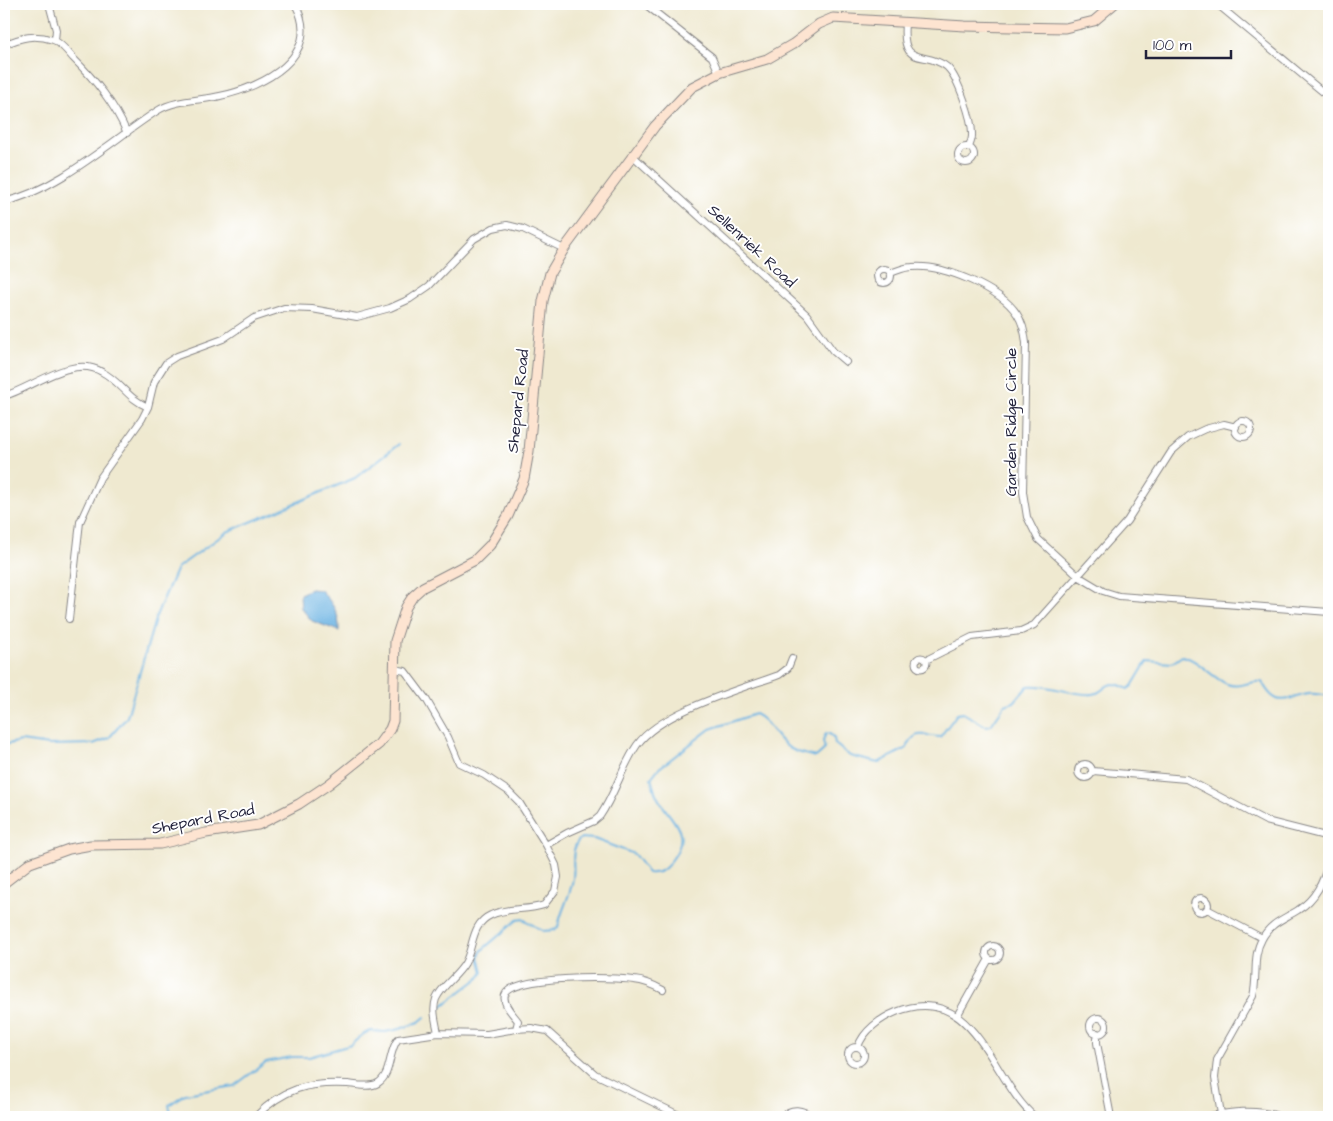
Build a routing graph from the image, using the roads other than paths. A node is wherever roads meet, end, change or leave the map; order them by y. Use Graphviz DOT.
graph roads {
  1 [pos="49,4"];
  2 [pos="295,4"];
  3 [pos="645,4"];
  4 [pos="1114,4"];
  5 [pos="1217,4"];
  6 [pos="905,23"];
  7 [pos="55,40"];
  8 [pos="4,44"];
  9 [pos="719,73"];
  10 [pos="1329,97"];
  11 [pos="127,133"];
  12 [pos="969,147"];
  13 [pos="633,156"];
  14 [pos="4,202"];
  15 [pos="564,249"];
  16 [pos="890,274"];
  17 [pos="846,362"];
  18 [pos="4,396"];
  19 [pos="148,407"];
  20 [pos="1236,426"];
  21 [pos="1078,576"];
  22 [pos="1329,612"];
  23 [pos="69,619"];
  24 [pos="792,658"];
  25 [pos="926,660"];
  26 [pos="395,668"];
  27 [pos="1093,771"];
  28 [pos="1329,837"];
  29 [pos="546,845"];
  30 [pos="1329,862"];
  31 [pos="4,883"];
  32 [pos="1207,909"];
  33 [pos="1262,938"];
  34 [pos="989,959"];
  35 [pos="663,990"];
  36 [pos="957,1016"];
  37 [pos="516,1029"];
  38 [pos="438,1033"];
  39 [pos="1097,1033"];
  40 [pos="858,1047"];
  41 [pos="1221,1114"];
  42 [pos="255,1117"];
  43 [pos="683,1117"];
  44 [pos="782,1117"];
  45 [pos="812,1117"];
  46 [pos="1035,1117"];
  47 [pos="1111,1117"];
  48 [pos="1206,1117"];
  49 [pos="1280,1117"];
  1 -- 7 [label="street"];
  2 -- 11 [label="street"];
  3 -- 9 [label="street"];
  4 -- 6 [label="street, Shepard Road"];
  5 -- 10 [label="street"];
  6 -- 9 [label="street, Shepard Road"];
  6 -- 12 [label="street"];
  7 -- 8 [label="street"];
  7 -- 11 [label="street"];
  9 -- 13 [label="street, Shepard Road"];
  11 -- 14 [label="street"];
  13 -- 15 [label="street, Shepard Road"];
  13 -- 17 [label="street, Sellenriek Road"];
  15 -- 19 [label="street"];
  15 -- 26 [label="street, Shepard Road"];
  16 -- 21 [label="street, Garden Ridge Circle"];
  18 -- 19 [label="street"];
  19 -- 23 [label="street"];
  20 -- 21 [label="street"];
  21 -- 22 [label="street, Garden Ridge Circle"];
  21 -- 25 [label="street"];
  24 -- 29 [label="street"];
  26 -- 29 [label="street"];
  26 -- 31 [label="street, Shepard Road"];
  27 -- 28 [label="street"];
  29 -- 38 [label="street"];
  30 -- 33 [label="street"];
  32 -- 33 [label="street"];
  33 -- 41 [label="street"];
  34 -- 36 [label="street"];
  35 -- 37 [label="street"];
  36 -- 40 [label="street"];
  36 -- 46 [label="street"];
  37 -- 38 [label="street"];
  37 -- 43 [label="street"];
  38 -- 42 [label="street"];
  39 -- 47 [label="street"];
  41 -- 48 [label="street"];
  41 -- 49 [label="street"];
  44 -- 45 [label="street"];
}
